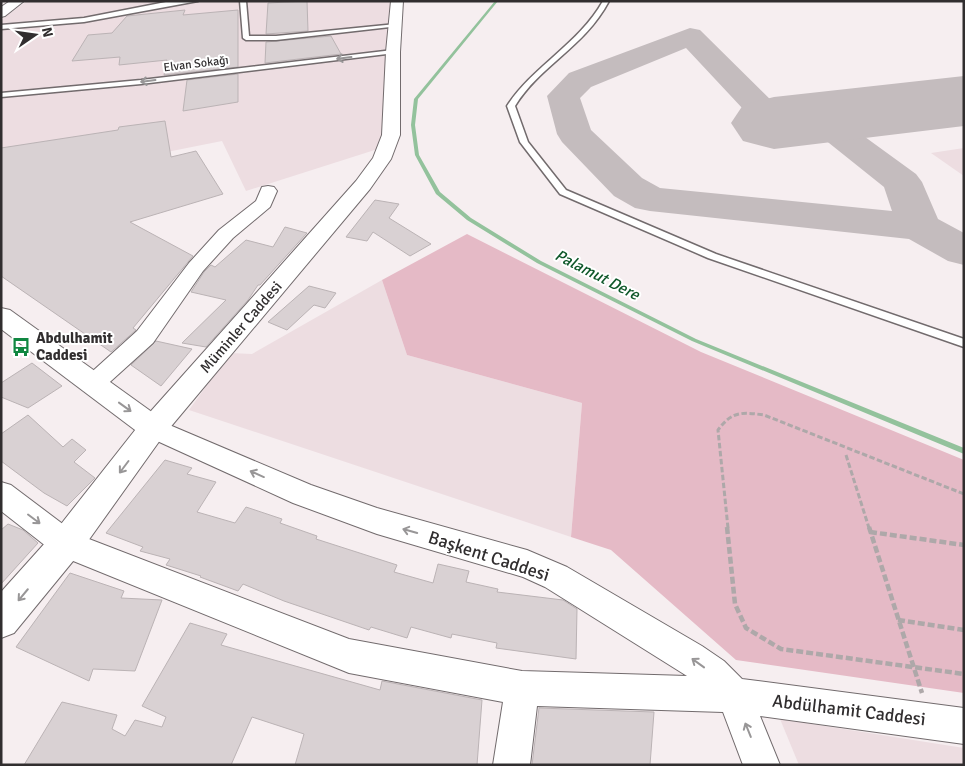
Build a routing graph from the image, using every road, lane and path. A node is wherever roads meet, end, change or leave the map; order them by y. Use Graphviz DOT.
graph roads {
  1 [pos="18,1"];
  2 [pos="195,1"];
  3 [pos="244,1"];
  4 [pos="397,1"];
  5 [pos="606,1"];
  6 [pos="1,13"];
  7 [pos="396,26"];
  8 [pos="1,27"];
  9 [pos="393,52"];
  10 [pos="1,95"];
  11 [pos="268,191"];
  12 [pos="1,316"];
  13 [pos="964,343"];
  14 [pos="93,384"];
  15 [pos="153,428"];
  16 [pos="846,455"];
  17 [pos="1,494"];
  18 [pos="964,494"];
  19 [pos="870,532"];
  20 [pos="66,544"];
  21 [pos="964,545"];
  22 [pos="1,620"];
  23 [pos="898,620"];
  24 [pos="964,630"];
  25 [pos="913,668"];
  26 [pos="964,674"];
  27 [pos="522,688"];
  28 [pos="734,695"];
  29 [pos="947,723"];
  30 [pos="511,765"];
  31 [pos="762,765"];
  1 -- 6 [label="street"];
  2 -- 8 [label="lane"];
  3 -- 7 [label="lane"];
  4 -- 7 [label="street, Müminler Caddesi"];
  5 -- 13 [label="lane"];
  7 -- 9 [label="street, Müminler Caddesi"];
  9 -- 10 [label="lane, Elvan Sokağı, one-way"];
  9 -- 15 [label="street, Müminler Caddesi"];
  11 -- 14 [label="street"];
  12 -- 14 [label="street"];
  14 -- 15 [label="street, one-way"];
  15 -- 20 [label="street, Müminler Caddesi, one-way"];
  28 -- 15 [label="street, Başkent Caddesi, one-way"];
  16 -- 19 [label="path"];
  17 -- 20 [label="street, Abdülhamit Caddesi, one-way"];
  18 -- 25 [label="path"];
  19 -- 21 [label="path"];
  19 -- 23 [label="path"];
  20 -- 22 [label="street, Müminler Caddesi, one-way"];
  20 -- 27 [label="street, Abdülhamit Caddesi"];
  23 -- 24 [label="path"];
  23 -- 25 [label="path"];
  25 -- 26 [label="path"];
  25 -- 29 [label="path"];
  27 -- 28 [label="street, Abdülhamit Caddesi"];
  27 -- 30 [label="street"];
  28 -- 29 [label="street, Abdülhamit Caddesi"];
  31 -- 28 [label="street, Başkent Caddesi, one-way"];
}
